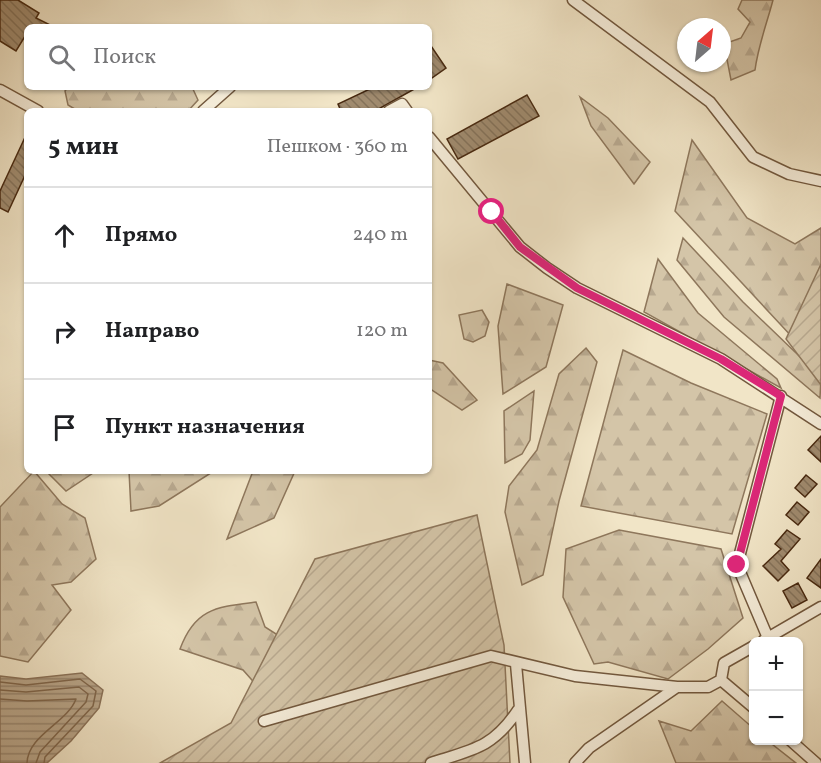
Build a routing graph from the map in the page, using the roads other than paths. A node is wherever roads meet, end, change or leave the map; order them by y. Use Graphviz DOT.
graph roads {
  1 [pos="573,0"];
  2 [pos="0,90"];
  3 [pos="227,90"];
  4 [pos="33,108"];
  5 [pos="206,108"];
  6 [pos="432,141"];
  7 [pos="821,181"];
  8 [pos="781,396"];
  9 [pos="821,424"];
  10 [pos="821,607"];
  11 [pos="764,637"];
  12 [pos="770,637"];
  13 [pos="749,648"];
  14 [pos="516,664"];
  15 [pos="722,680"];
  16 [pos="677,687"];
  17 [pos="749,704"];
  18 [pos="518,710"];
  19 [pos="264,721"];
  20 [pos="795,745"];
  21 [pos="431,763"];
  22 [pos="525,763"];
  23 [pos="575,763"];
  24 [pos="816,763"];
  1 -- 7 [label="street"];
  2 -- 4 [label="street"];
  3 -- 5 [label="street"];
  6 -- 8 [label="street"];
  8 -- 9 [label="street"];
  8 -- 11 [label="street"];
  10 -- 12 [label="street"];
  13 -- 15 [label="street"];
  14 -- 16 [label="street"];
  14 -- 18 [label="street"];
  14 -- 19 [label="street"];
  15 -- 16 [label="street"];
  15 -- 17 [label="street"];
  16 -- 23 [label="street"];
  18 -- 21 [label="street"];
  18 -- 22 [label="street"];
  20 -- 24 [label="street"];
}
